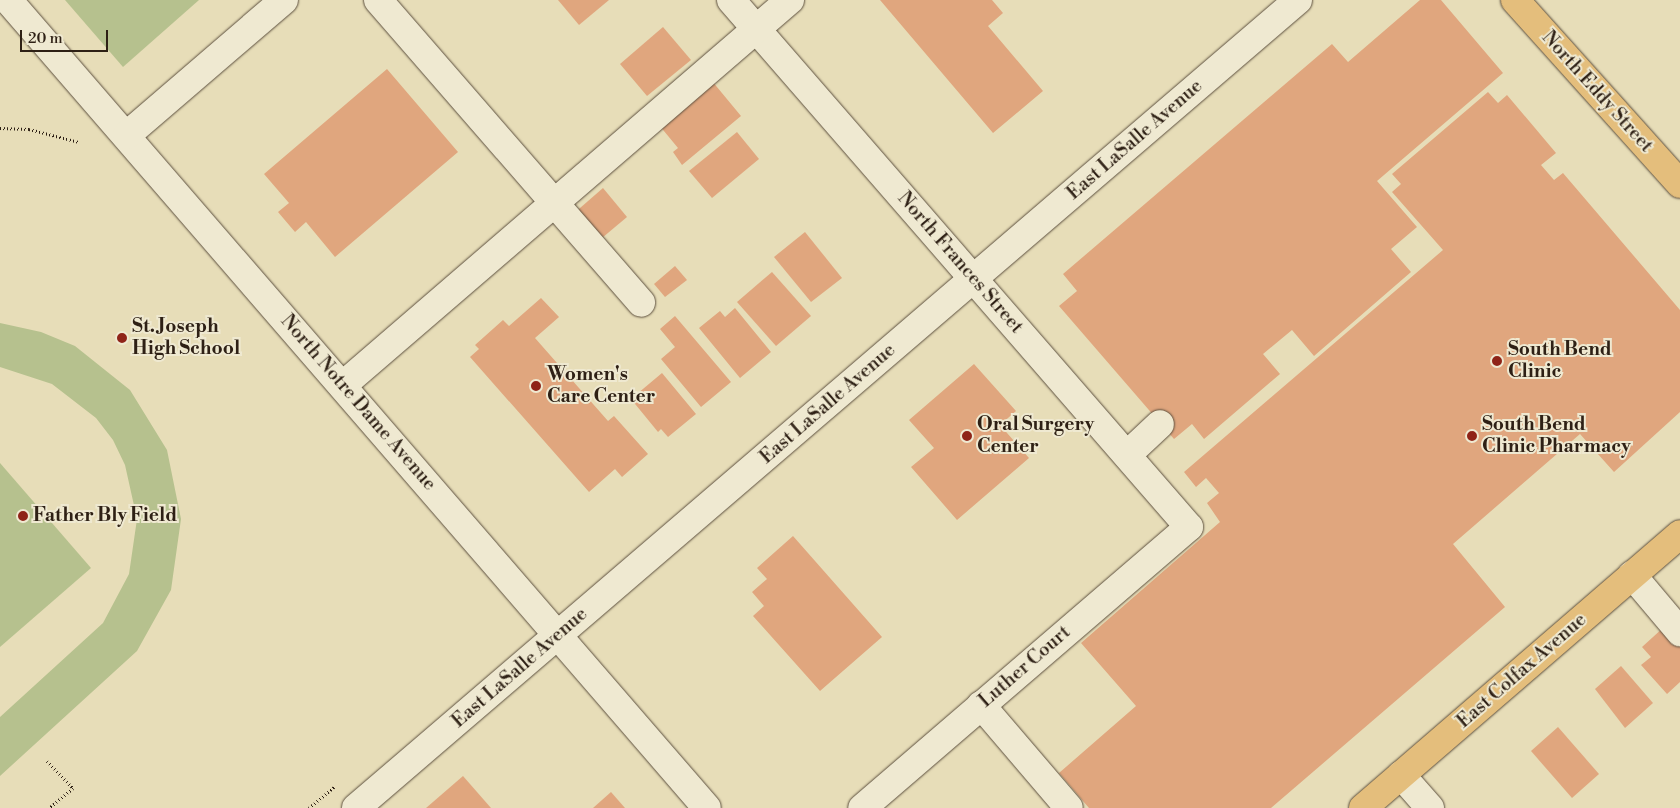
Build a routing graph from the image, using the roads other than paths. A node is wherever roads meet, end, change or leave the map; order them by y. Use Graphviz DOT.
graph roads {
  1 [pos="8,0"];
  2 [pos="284,0"];
  3 [pos="378,0"];
  4 [pos="731,0"];
  5 [pos="790,0"];
  6 [pos="1298,0"];
  7 [pos="1515,0"];
  8 [pos="756,29"];
  9 [pos="127,135"];
  10 [pos="1680,184"];
  11 [pos="554,203"];
  12 [pos="973,279"];
  13 [pos="641,303"];
  14 [pos="343,385"];
  15 [pos="1160,424"];
  16 [pos="1127,456"];
  17 [pos="1188,527"];
  18 [pos="1680,534"];
  19 [pos="1632,575"];
  20 [pos="1680,632"];
  21 [pos="558,635"];
  22 [pos="981,705"];
  23 [pos="1401,775"];
  24 [pos="356,808"];
  25 [pos="707,808"];
  26 [pos="862,808"];
  27 [pos="1069,808"];
  28 [pos="1363,808"];
  29 [pos="1430,808"];
  1 -- 9 [label="street, North Notre Dame Avenue"];
  2 -- 9 [label="street"];
  3 -- 11 [label="street"];
  4 -- 8 [label="street, North Frances Street"];
  5 -- 8 [label="street"];
  6 -- 12 [label="street, East LaSalle Avenue"];
  7 -- 10 [label="main road, North Eddy Street"];
  8 -- 11 [label="street"];
  8 -- 12 [label="street, North Frances Street"];
  9 -- 14 [label="street, North Notre Dame Avenue"];
  11 -- 13 [label="street"];
  11 -- 14 [label="street"];
  12 -- 16 [label="street, North Frances Street"];
  12 -- 21 [label="street, East LaSalle Avenue"];
  14 -- 21 [label="street, North Notre Dame Avenue"];
  15 -- 16 [label="street"];
  16 -- 17 [label="street, North Frances Street"];
  17 -- 22 [label="street, Luther Court"];
  18 -- 19 [label="main road, East Colfax Avenue"];
  19 -- 20 [label="street"];
  19 -- 23 [label="main road, East Colfax Avenue"];
  21 -- 24 [label="street, East LaSalle Avenue"];
  21 -- 25 [label="street, North Notre Dame Avenue"];
  22 -- 26 [label="street, Luther Court"];
  22 -- 27 [label="street"];
  23 -- 28 [label="main road, East Colfax Avenue"];
  23 -- 29 [label="street"];
}
